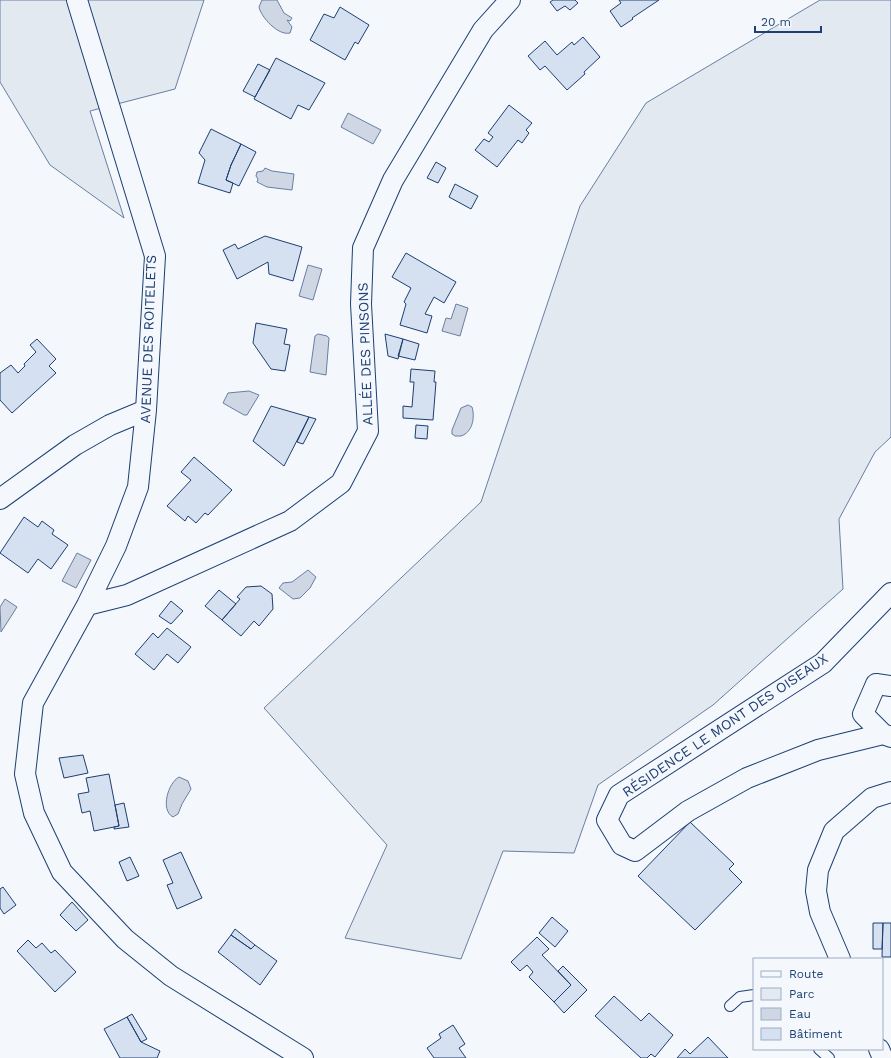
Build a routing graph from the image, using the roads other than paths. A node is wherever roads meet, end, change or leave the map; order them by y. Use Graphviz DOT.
graph roads {
  1 [pos="77,0"];
  2 [pos="510,0"];
  3 [pos="146,410"];
  4 [pos="0,499"];
  5 [pos="891,593"];
  6 [pos="86,605"];
  7 [pos="891,686"];
  8 [pos="887,736"];
  9 [pos="891,792"];
  10 [pos="840,958"];
  11 [pos="753,995"];
  12 [pos="730,1006"];
  13 [pos="820,1050"];
  14 [pos="303,1058"];
  15 [pos="829,1058"];
  1 -- 3 [label="street, AVENUE DES ROITELETS"];
  2 -- 6 [label="street, ALLÉE DES PINSONS"];
  3 -- 4 [label="street"];
  3 -- 6 [label="street, AVENUE DES ROITELETS"];
  5 -- 8 [label="street, RÉSIDENCE LE MONT DES OISEAUX"];
  6 -- 14 [label="street, AVENUE DES ROITELETS"];
  7 -- 8 [label="street, RÉSIDENCE LE MONT DES OISEAUX"];
  9 -- 10 [label="street"];
  11 -- 12 [label="lane"];
  13 -- 15 [label="lane"];
}
